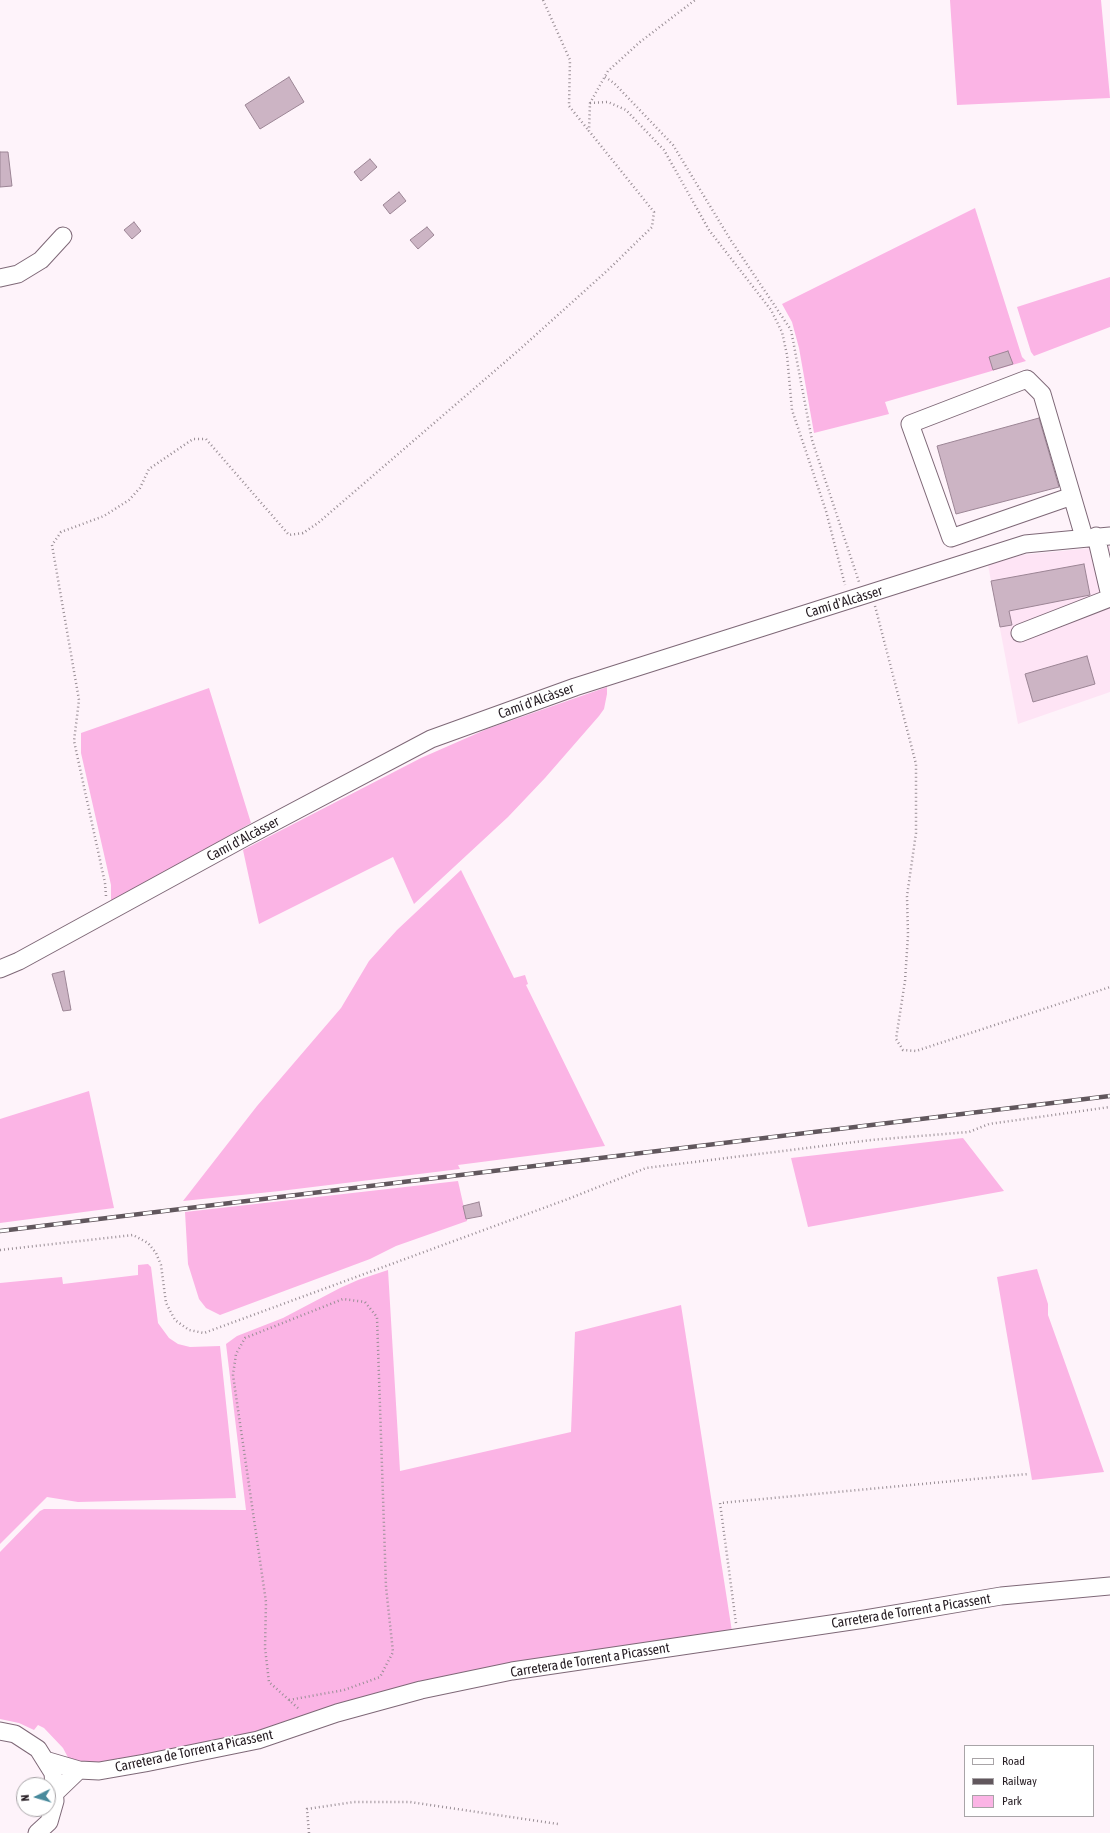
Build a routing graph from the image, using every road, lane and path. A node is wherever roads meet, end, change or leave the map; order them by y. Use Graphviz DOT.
graph roads {
  1 [pos="544,0"];
  2 [pos="695,0"];
  3 [pos="605,77"];
  4 [pos="590,104"];
  5 [pos="589,131"];
  6 [pos="63,236"];
  7 [pos="0,278"];
  8 [pos="1072,496"];
  9 [pos="1097,536"];
  10 [pos="845,585"];
  11 [pos="867,595"];
  12 [pos="1110,597"];
  13 [pos="1020,633"];
  14 [pos="108,912"];
  15 [pos="0,969"];
  16 [pos="1110,987"];
  17 [pos="1110,1108"];
  18 [pos="0,1250"];
  19 [pos="1028,1474"];
  20 [pos="1110,1586"];
  21 [pos="738,1638"];
  22 [pos="289,1700"];
  23 [pos="312,1722"];
  24 [pos="0,1731"];
  25 [pos="45,1760"];
  26 [pos="79,1770"];
  27 [pos="53,1777"];
  28 [pos="56,1792"];
  29 [pos="49,1817"];
  30 [pos="558,1824"];
  31 [pos="44,1829"];
  32 [pos="309,1833"];
  1 -- 5 [label="path"];
  2 -- 3 [label="path"];
  3 -- 4 [label="path"];
  3 -- 11 [label="path"];
  4 -- 5 [label="path"];
  4 -- 10 [label="path"];
  5 -- 14 [label="path"];
  6 -- 7 [label="street"];
  8 -- 8 [label="street"];
  8 -- 9 [label="street"];
  9 -- 11 [label="street, Camí d'Alcàsser"];
  9 -- 12 [label="street"];
  11 -- 14 [label="street, Camí d'Alcàsser"];
  11 -- 16 [label="path"];
  12 -- 13 [label="street"];
  14 -- 15 [label="street, Camí d'Alcàsser"];
  17 -- 18 [label="path"];
  19 -- 21 [label="path"];
  20 -- 21 [label="street, Carretera de Torrent a Picassent"];
  21 -- 23 [label="street, Carretera de Torrent a Picassent"];
  22 -- 22 [label="path"];
  22 -- 23 [label="path"];
  23 -- 26 [label="street, Carretera de Torrent a Picassent"];
  24 -- 25 [label="street"];
  25 -- 26 [label="street, Carretera de Torrent a Picassent"];
  25 -- 27 [label="street"];
  26 -- 28 [label="street"];
  29 -- 31 [label="street"];
  30 -- 32 [label="path"];
}
